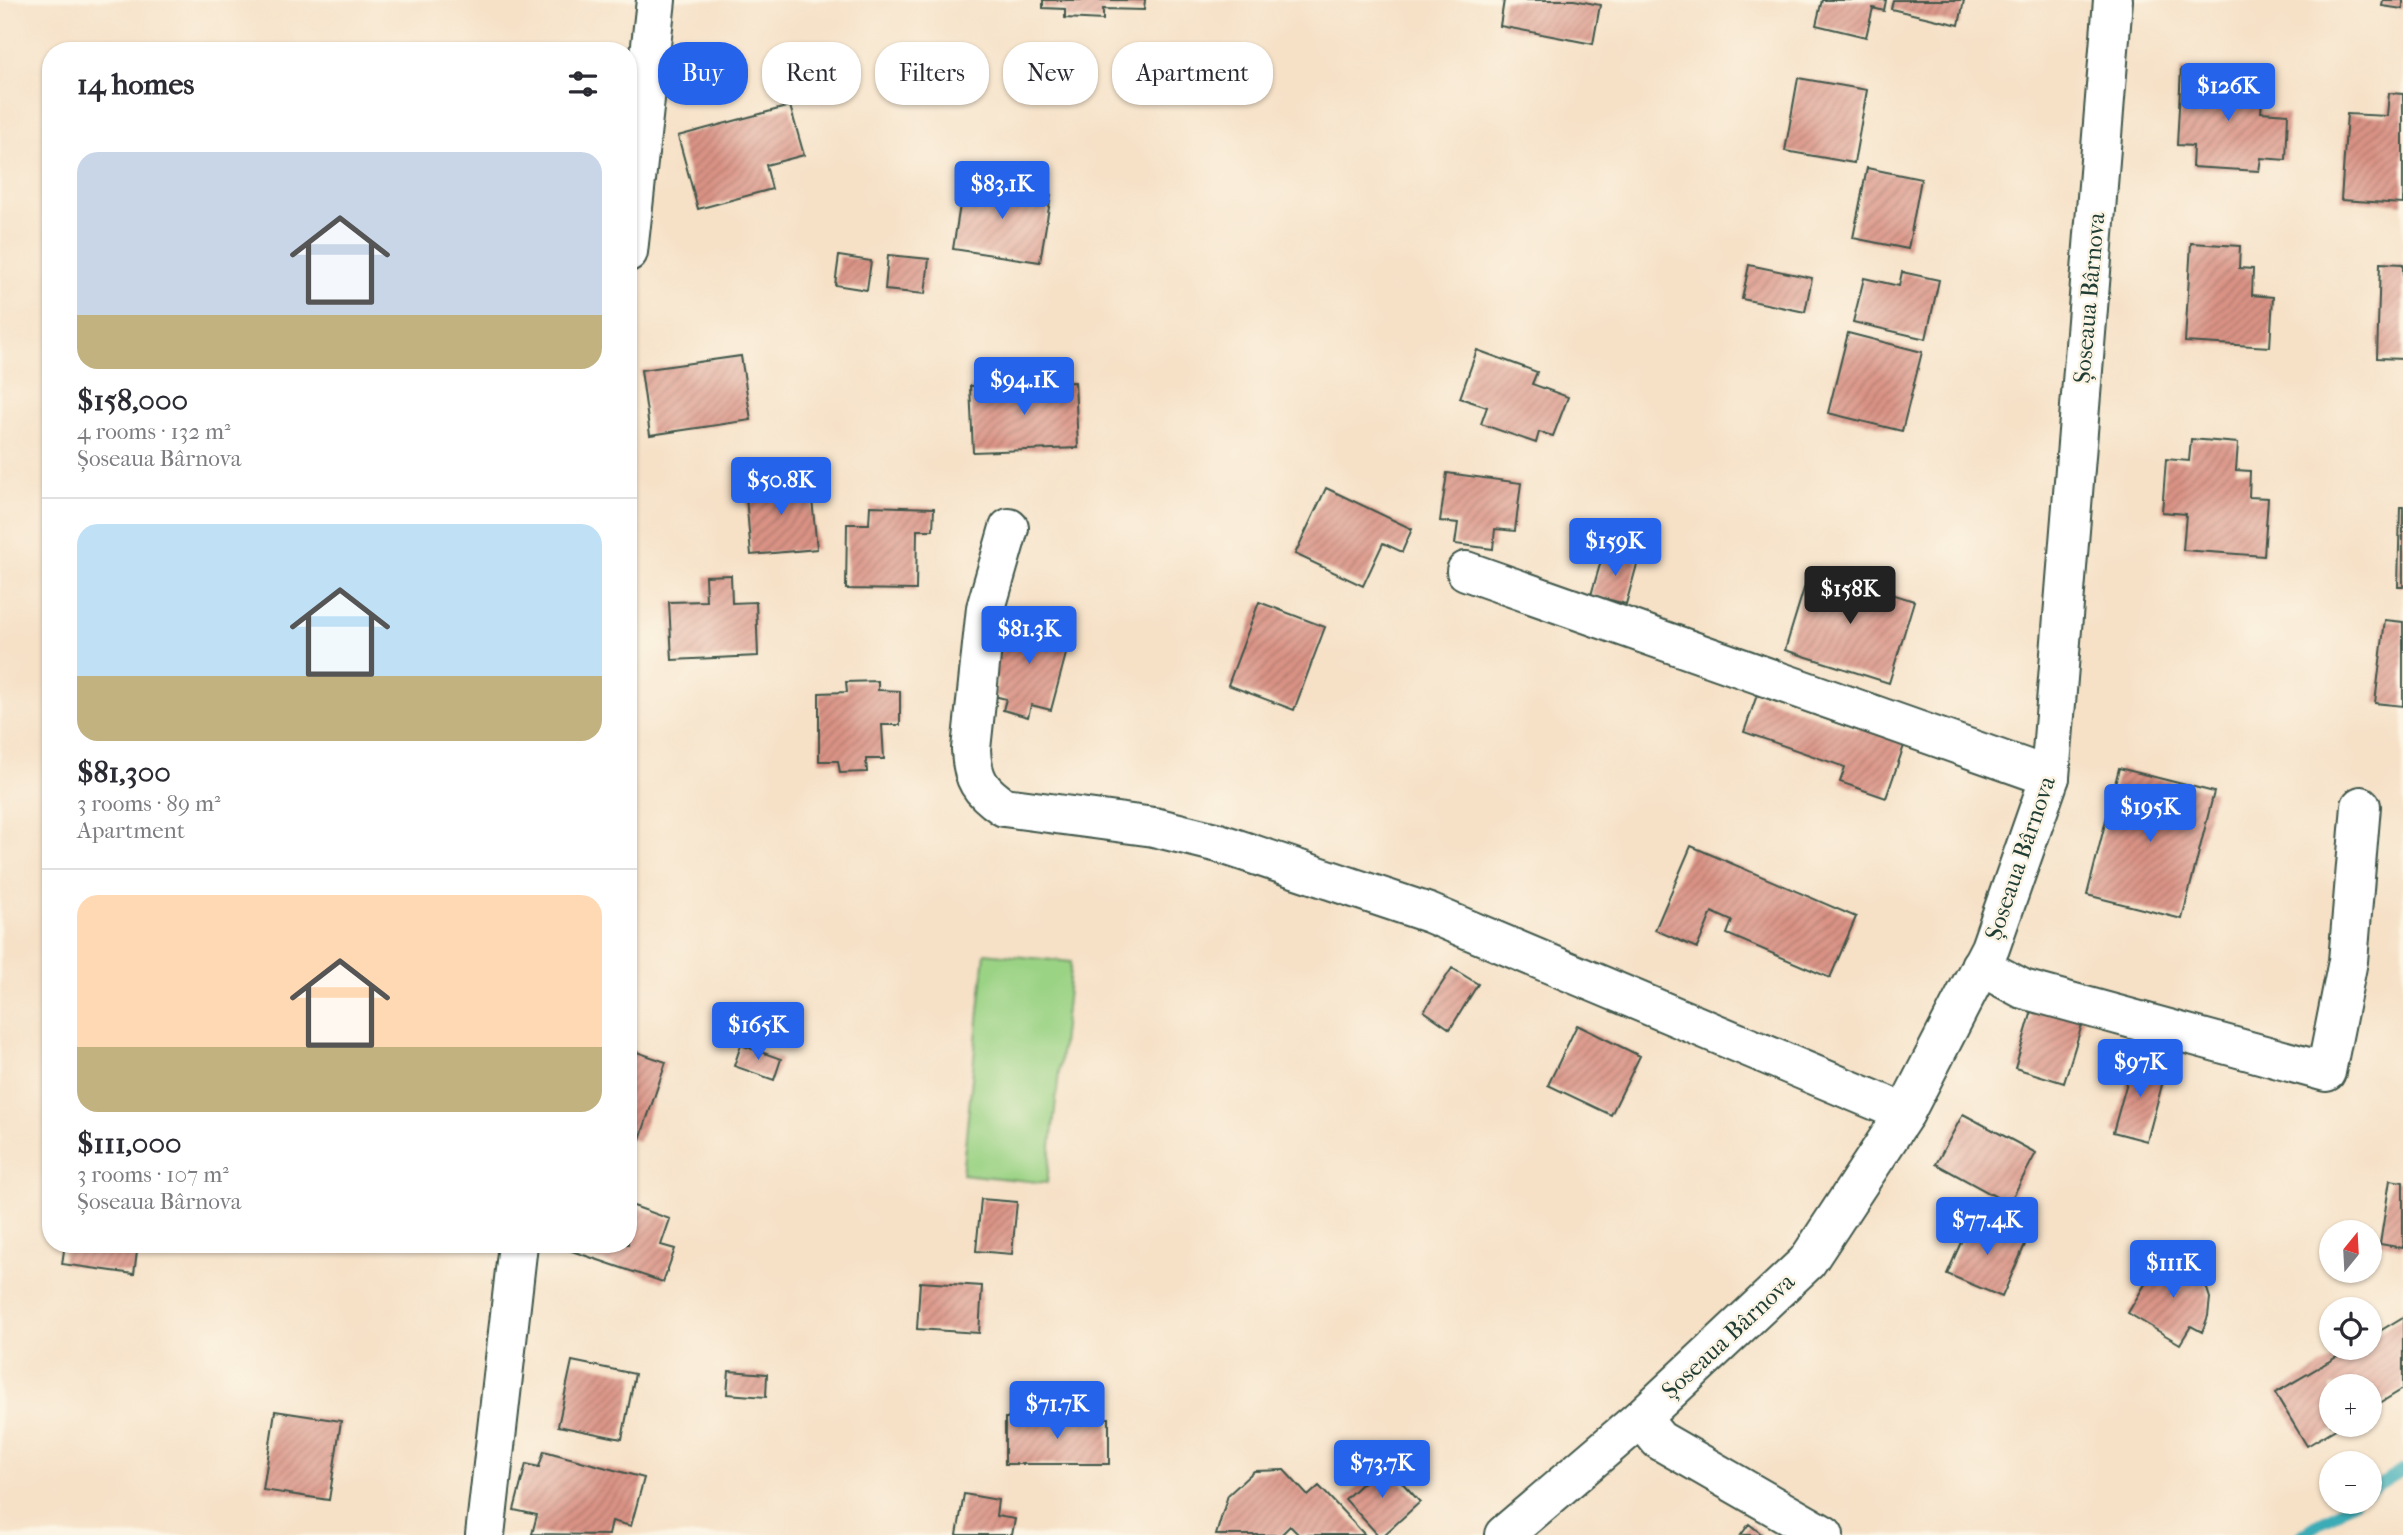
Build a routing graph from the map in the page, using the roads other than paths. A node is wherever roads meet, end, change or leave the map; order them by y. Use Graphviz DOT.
graph roads {
  1 [pos="656,0"];
  2 [pos="2113,0"];
  3 [pos="637,171"];
  4 [pos="1009,528"];
  5 [pos="1466,571"];
  6 [pos="2050,777"];
  7 [pos="2361,806"];
  8 [pos="1980,966"];
  9 [pos="1905,1113"];
  10 [pos="517,1253"];
  11 [pos="1640,1418"];
  12 [pos="485,1535"];
  13 [pos="1504,1535"];
  14 [pos="1824,1535"];
  1 -- 3 [label="street"];
  2 -- 6 [label="street, Șoseaua Bârnova"];
  4 -- 9 [label="street"];
  5 -- 6 [label="street"];
  6 -- 8 [label="street, Șoseaua Bârnova"];
  7 -- 8 [label="street"];
  8 -- 9 [label="street, Șoseaua Bârnova"];
  9 -- 11 [label="street, Șoseaua Bârnova"];
  10 -- 12 [label="street"];
  11 -- 13 [label="street, Șoseaua Bârnova"];
  11 -- 14 [label="street"];
}
